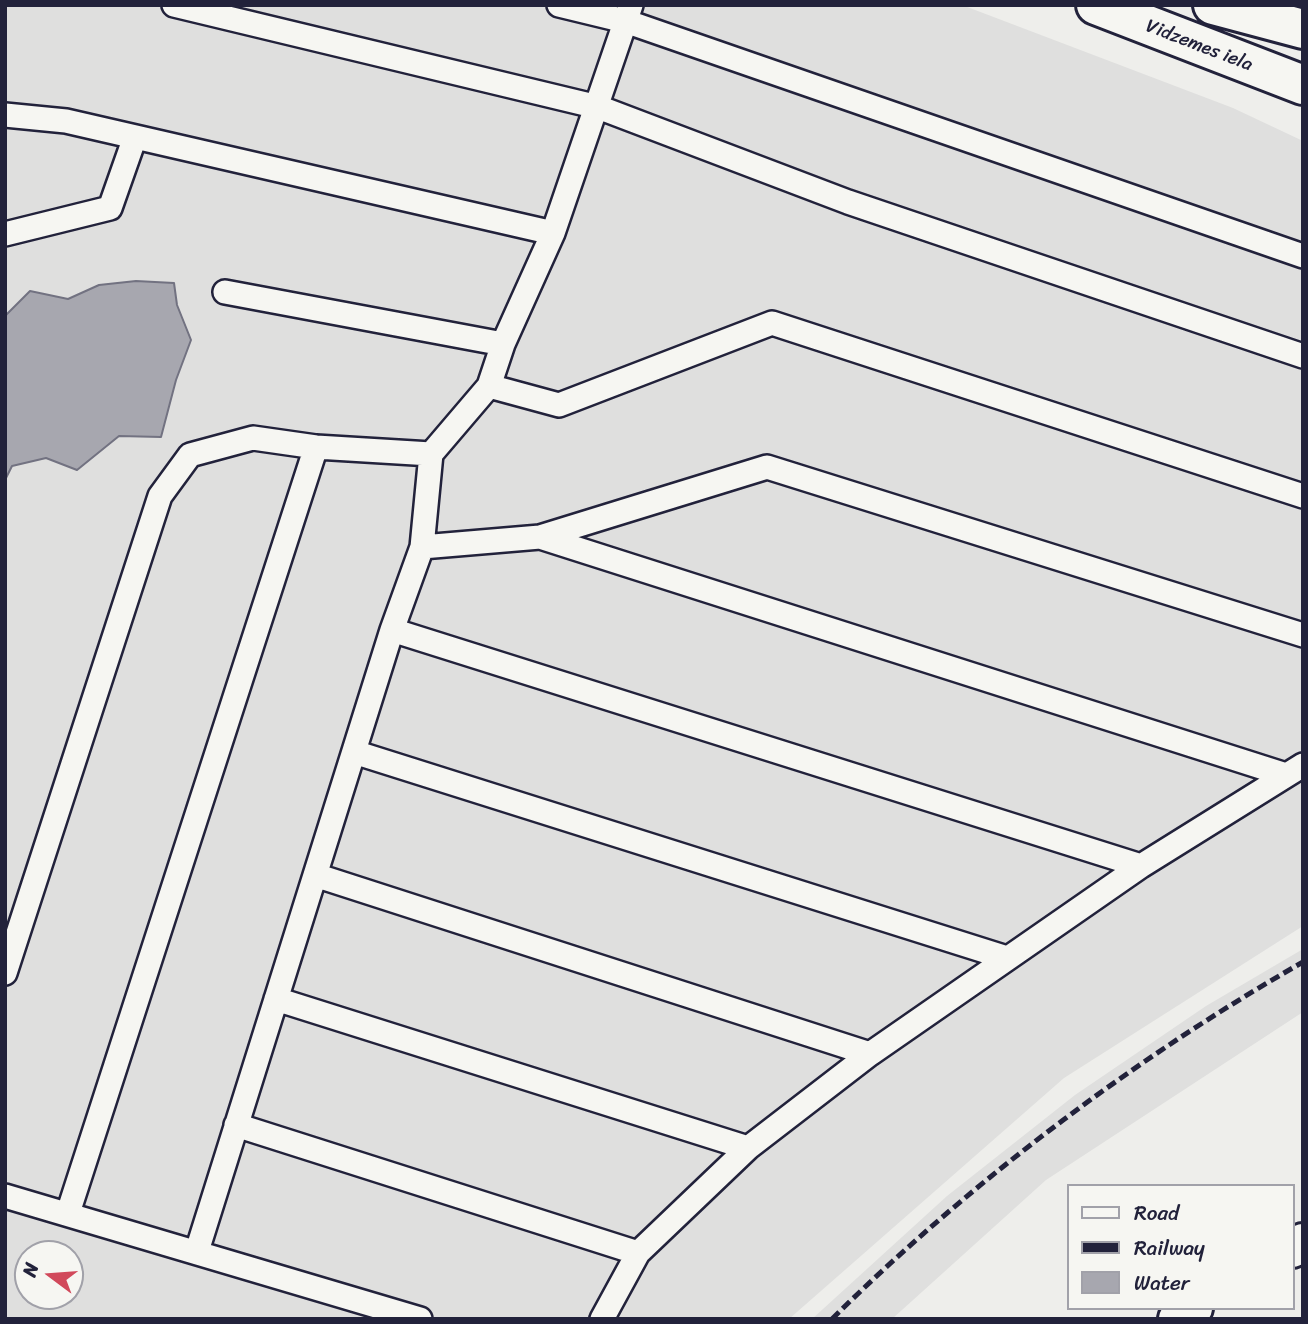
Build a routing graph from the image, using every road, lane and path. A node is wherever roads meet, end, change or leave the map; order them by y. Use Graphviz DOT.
graph roads {
  1 [pos="174,5"];
  2 [pos="559,5"];
  3 [pos="1096,5"];
  4 [pos="1213,5"];
  5 [pos="628,13"];
  6 [pos="1303,29"];
  7 [pos="1303,85"];
  8 [pos="598,107"];
  9 [pos="5,115"];
  10 [pos="135,137"];
  11 [pos="553,233"];
  12 [pos="5,234"];
  13 [pos="1303,256"];
  14 [pos="225,292"];
  15 [pos="503,344"];
  16 [pos="1303,356"];
  17 [pos="489,386"];
  18 [pos="316,447"];
  19 [pos="431,454"];
  20 [pos="1303,496"];
  21 [pos="540,537"];
  22 [pos="422,547"];
  23 [pos="392,630"];
  24 [pos="1303,635"];
  25 [pos="354,752"];
  26 [pos="1294,770"];
  27 [pos="1141,866"];
  28 [pos="315,875"];
  29 [pos="1007,958"];
  30 [pos="5,973"];
  31 [pos="276,999"];
  32 [pos="870,1054"];
  33 [pos="236,1125"];
  34 [pos="748,1148"];
  35 [pos="5,1196"];
  36 [pos="68,1213"];
  37 [pos="197,1251"];
  38 [pos="638,1253"];
  39 [pos="419,1319"];
  40 [pos="602,1319"];
  1 -- 8 [label="lane"];
  2 -- 5 [label="lane"];
  3 -- 7 [label="street, Vidzemes iela"];
  4 -- 6 [label="street"];
  5 -- 8 [label="lane"];
  5 -- 13 [label="lane"];
  8 -- 11 [label="lane"];
  8 -- 16 [label="lane"];
  9 -- 10 [label="lane"];
  10 -- 11 [label="lane"];
  10 -- 12 [label="lane"];
  11 -- 15 [label="lane"];
  14 -- 15 [label="lane"];
  15 -- 17 [label="lane"];
  17 -- 19 [label="lane"];
  17 -- 20 [label="lane"];
  18 -- 19 [label="lane"];
  18 -- 30 [label="lane"];
  18 -- 36 [label="lane"];
  19 -- 22 [label="lane"];
  21 -- 22 [label="lane"];
  21 -- 24 [label="lane"];
  21 -- 26 [label="lane"];
  22 -- 23 [label="lane"];
  23 -- 25 [label="lane"];
  23 -- 27 [label="lane"];
  25 -- 28 [label="lane"];
  25 -- 29 [label="lane"];
  26 -- 27 [label="lane"];
  27 -- 29 [label="lane"];
  28 -- 31 [label="lane"];
  28 -- 32 [label="lane"];
  29 -- 32 [label="lane"];
  31 -- 33 [label="lane"];
  31 -- 34 [label="lane"];
  32 -- 34 [label="lane"];
  33 -- 37 [label="lane"];
  33 -- 38 [label="lane"];
  34 -- 38 [label="lane"];
  35 -- 36 [label="lane"];
  36 -- 37 [label="lane"];
  37 -- 39 [label="lane"];
  38 -- 40 [label="lane"];
}
